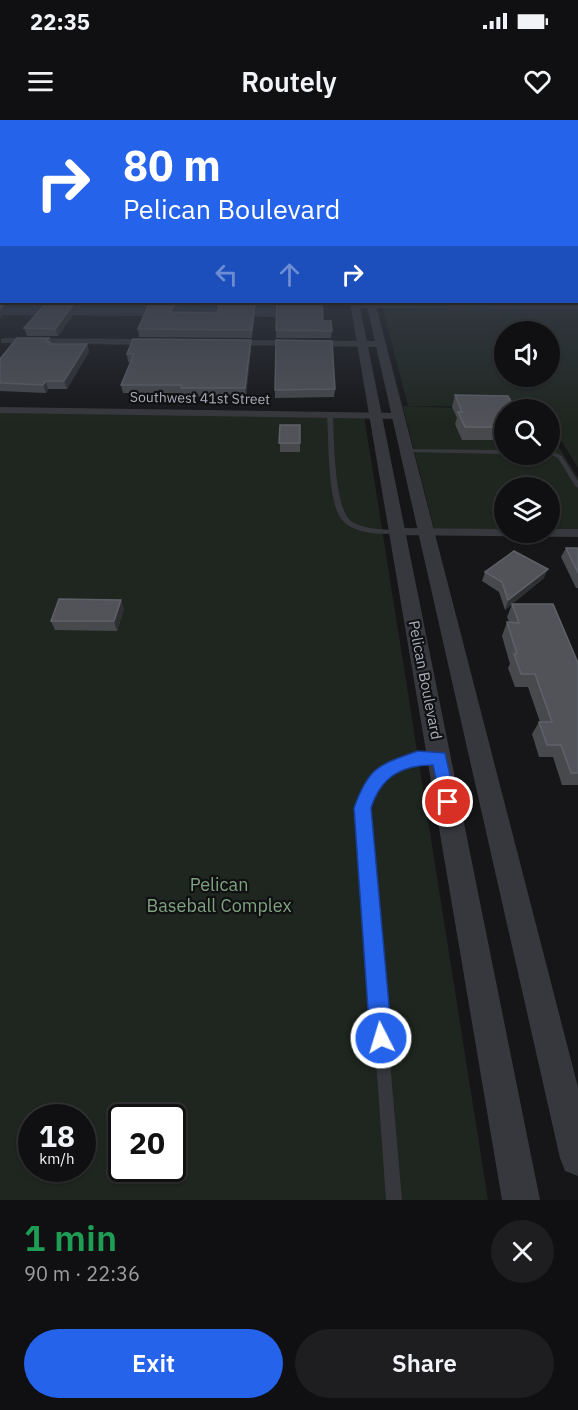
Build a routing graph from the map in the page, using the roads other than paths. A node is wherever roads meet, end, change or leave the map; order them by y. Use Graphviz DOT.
graph roads {
  1 [pos="367,323"];
  2 [pos="5,340"];
  3 [pos="166,343"];
  4 [pos="225,343"];
  5 [pos="371,344"];
  6 [pos="0,410"];
  7 [pos="330,415"];
  8 [pos="387,416"];
  9 [pos="406,451"];
  10 [pos="494,452"];
  11 [pos="560,458"];
  12 [pos="578,486"];
  13 [pos="397,532"];
  14 [pos="427,532"];
  15 [pos="578,533"];
  16 [pos="440,758"];
  17 [pos="578,1158"];
  18 [pos="393,1200"];
  19 [pos="521,1200"];
  1 -- 5 [label="street, Pelican Boulevard"];
  2 -- 3 [label="street"];
  4 -- 5 [label="street"];
  5 -- 8 [label="street, Pelican Boulevard"];
  6 -- 7 [label="street, Southwest 41st Street"];
  7 -- 8 [label="street, Southwest 41st Street"];
  7 -- 13 [label="lane"];
  8 -- 9 [label="street, Pelican Boulevard"];
  8 -- 13 [label="street, Pelican Boulevard"];
  9 -- 10 [label="lane"];
  9 -- 14 [label="street, Pelican Boulevard"];
  11 -- 12 [label="lane"];
  13 -- 14 [label="street"];
  13 -- 16 [label="street, Pelican Boulevard"];
  14 -- 15 [label="street"];
  14 -- 17 [label="street, Pelican Boulevard"];
  16 -- 18 [label="lane"];
  16 -- 19 [label="street, Pelican Boulevard"];
}
